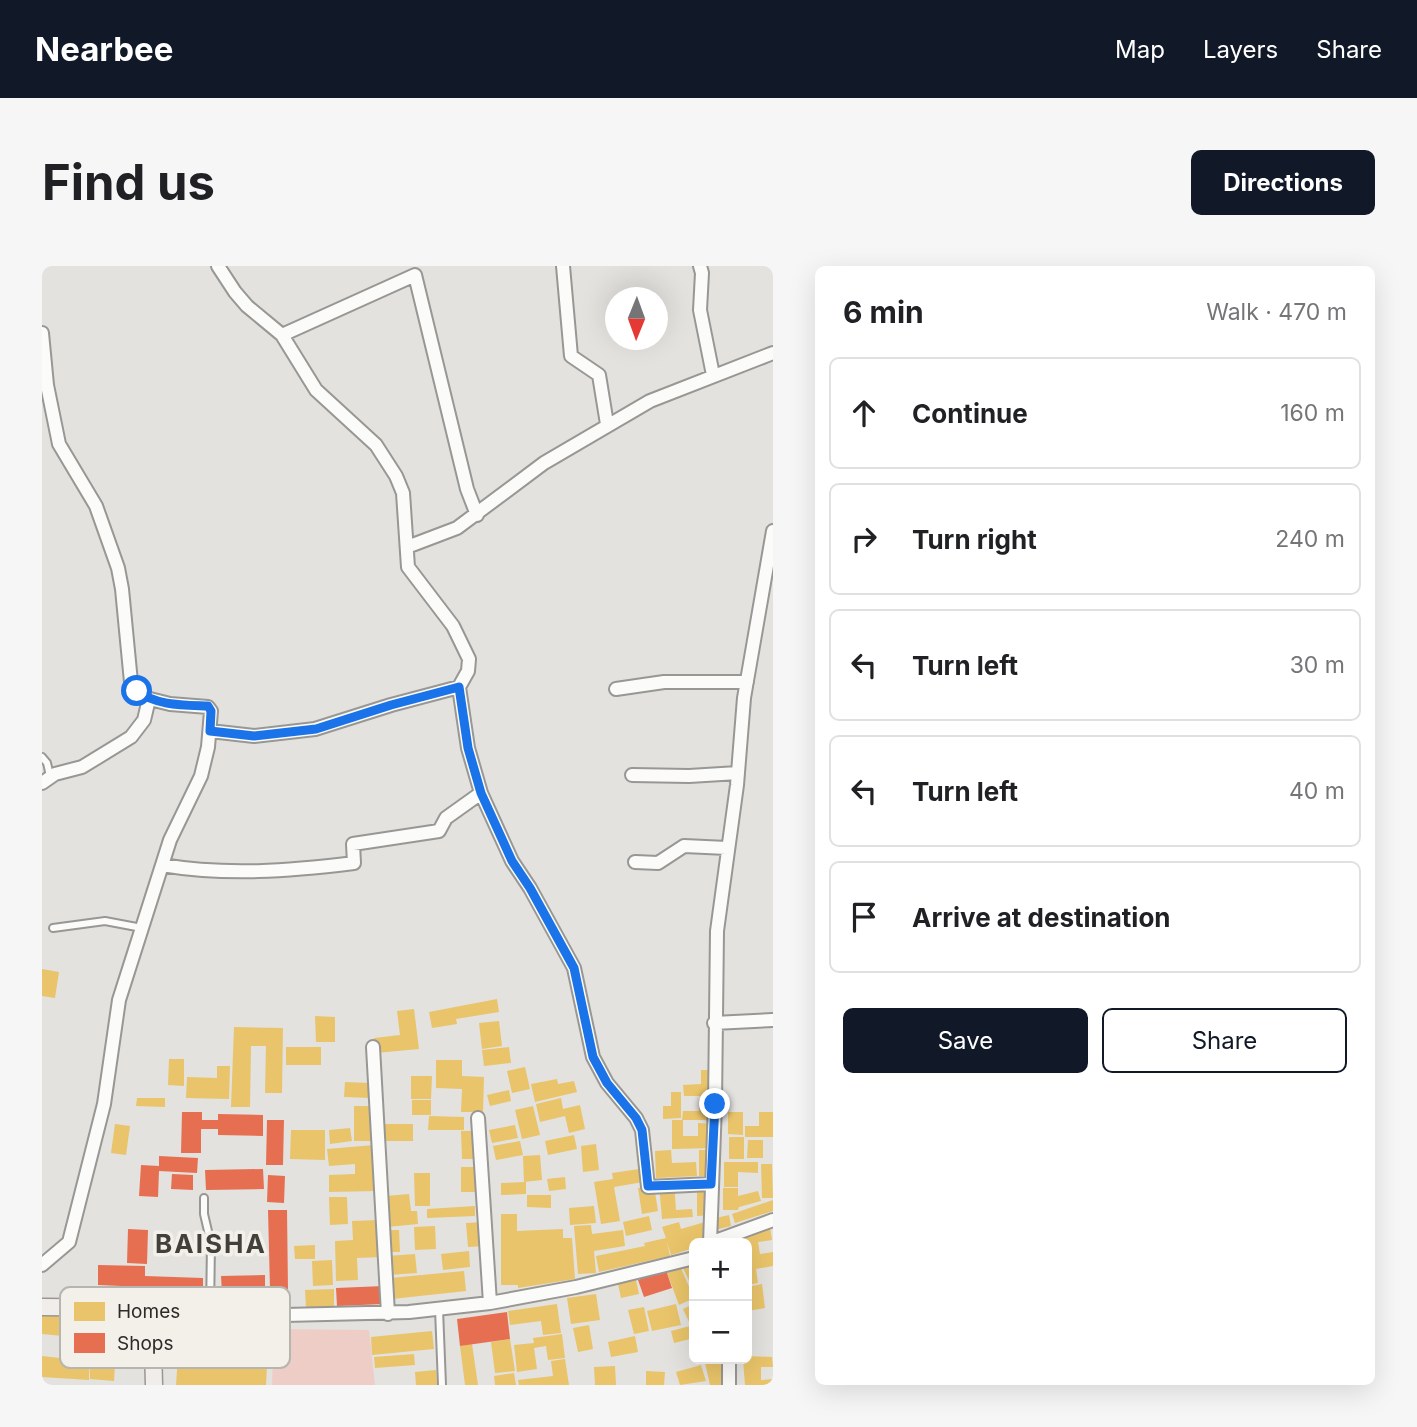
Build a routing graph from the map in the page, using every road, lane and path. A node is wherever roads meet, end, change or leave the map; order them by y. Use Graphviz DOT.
graph roads {
  1 [pos="218,266"];
  2 [pos="563,266"];
  3 [pos="700,266"];
  4 [pos="42,333"];
  5 [pos="282,335"];
  6 [pos="773,346"];
  7 [pos="773,355"];
  8 [pos="713,374"];
  9 [pos="607,424"];
  10 [pos="477,515"];
  11 [pos="773,531"];
  12 [pos="407,547"];
  13 [pos="769,591"];
  14 [pos="747,682"];
  15 [pos="459,687"];
  16 [pos="616,689"];
  17 [pos="149,699"];
  18 [pos="210,731"];
  19 [pos="42,757"];
  20 [pos="737,773"];
  21 [pos="632,775"];
  22 [pos="46,780"];
  23 [pos="481,793"];
  24 [pos="727,848"];
  25 [pos="635,862"];
  26 [pos="162,865"];
  27 [pos="53,928"];
  28 [pos="142,928"];
  29 [pos="773,1020"];
  30 [pos="714,1023"];
  31 [pos="373,1047"];
  32 [pos="478,1118"];
  33 [pos="711,1184"];
  34 [pos="204,1198"];
  35 [pos="773,1220"];
  36 [pos="710,1238"];
  37 [pos="724,1238"];
  38 [pos="689,1259"];
  39 [pos="42,1265"];
  40 [pos="210,1287"];
  41 [pos="490,1303"];
  42 [pos="42,1307"];
  43 [pos="60,1307"];
  44 [pos="439,1309"];
  45 [pos="388,1314"];
  46 [pos="290,1315"];
  47 [pos="729,1364"];
  48 [pos="442,1385"];
  49 [pos="729,1385"];
  1 -- 5 [label="street"];
  2 -- 9 [label="street"];
  3 -- 8 [label="street"];
  4 -- 17 [label="street"];
  5 -- 10 [label="street"];
  5 -- 12 [label="street"];
  6 -- 7 [label="street"];
  7 -- 8 [label="street"];
  8 -- 9 [label="street"];
  9 -- 10 [label="street"];
  10 -- 12 [label="street"];
  11 -- 13 [label="street"];
  12 -- 15 [label="street"];
  13 -- 14 [label="street"];
  14 -- 16 [label="street"];
  14 -- 20 [label="street"];
  15 -- 18 [label="street"];
  15 -- 23 [label="street"];
  17 -- 18 [label="street"];
  17 -- 22 [label="street"];
  18 -- 26 [label="street"];
  19 -- 22 [label="lane"];
  20 -- 21 [label="street"];
  20 -- 24 [label="street"];
  23 -- 26 [label="street"];
  23 -- 33 [label="street"];
  24 -- 25 [label="street"];
  24 -- 30 [label="street"];
  26 -- 28 [label="street"];
  27 -- 28 [label="lane"];
  28 -- 39 [label="street"];
  29 -- 30 [label="street"];
  30 -- 33 [label="street"];
  31 -- 45 [label="street"];
  32 -- 41 [label="street"];
  33 -- 36 [label="street"];
  34 -- 40 [label="lane"];
  35 -- 37 [label="street"];
  38 -- 41 [label="street"];
  41 -- 44 [label="street"];
  42 -- 43 [label="main road"];
  44 -- 45 [label="street"];
  44 -- 48 [label="lane"];
  45 -- 46 [label="street"];
  47 -- 49 [label="street"];
}
